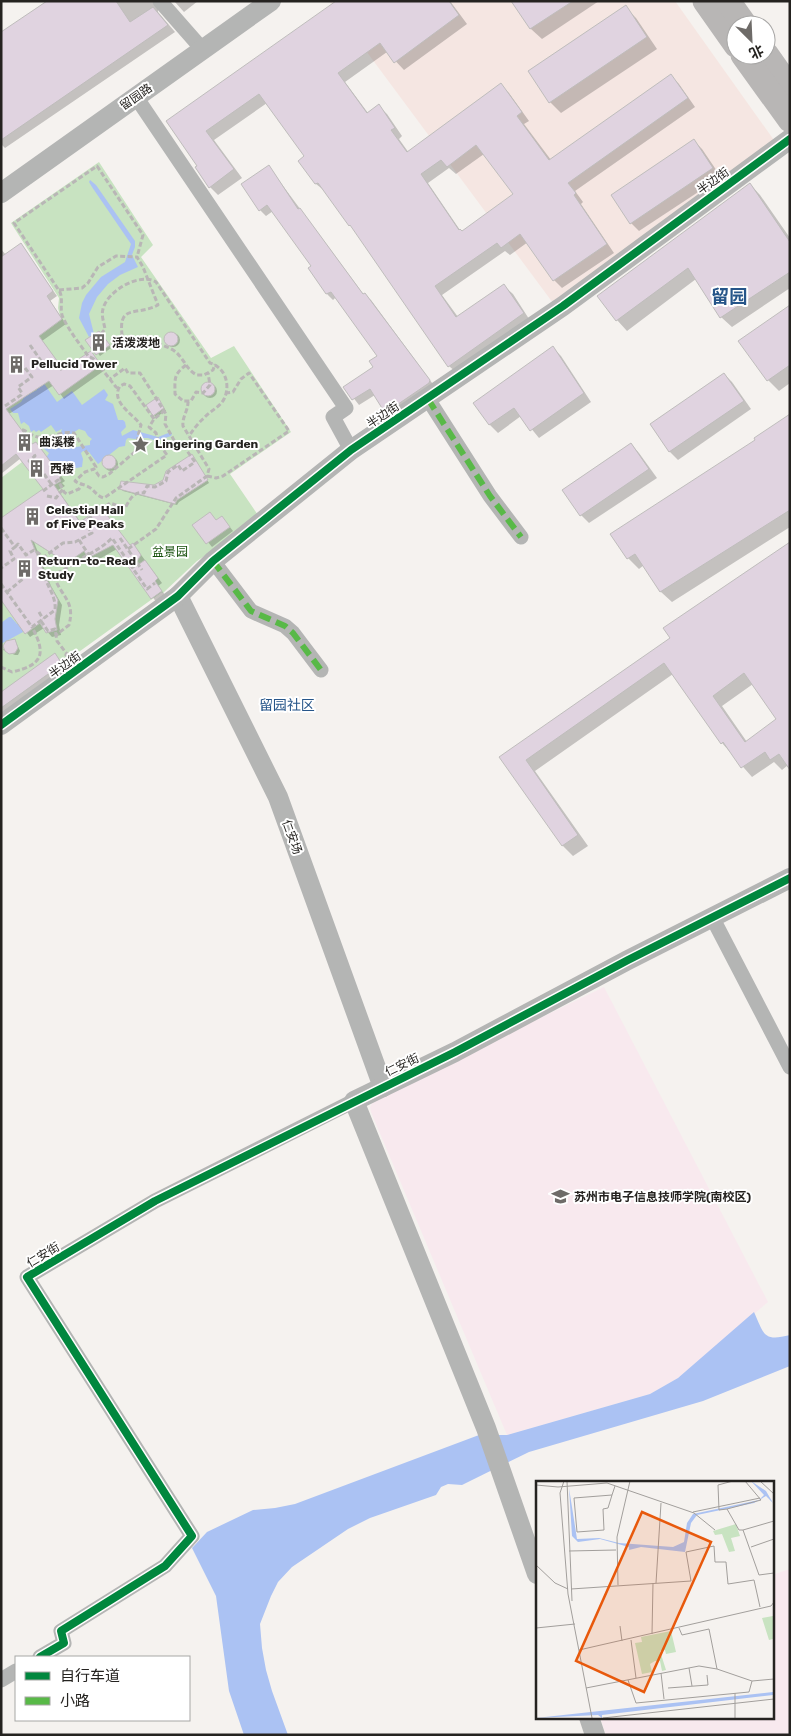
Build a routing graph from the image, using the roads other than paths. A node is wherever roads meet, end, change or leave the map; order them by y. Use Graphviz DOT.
graph roads {
  1 [pos="160,1"];
  2 [pos="271,1"];
  3 [pos="705,1"];
  4 [pos="728,1"];
  5 [pos="738,15"];
  6 [pos="726,30"];
  7 [pos="203,50"];
  8 [pos="750,65"];
  9 [pos="774,65"];
  10 [pos="790,88"];
  11 [pos="136,97"];
  12 [pos="790,120"];
  13 [pos="790,139"];
  14 [pos="1,193"];
  15 [pos="428,399"];
  16 [pos="351,450"];
  17 [pos="521,537"];
  18 [pos="212,561"];
  19 [pos="178,596"];
  20 [pos="321,670"];
  21 [pos="1,725"];
  22 [pos="790,878"];
  23 [pos="712,917"];
  24 [pos="790,1067"];
  25 [pos="383,1088"];
  26 [pos="354,1101"];
  27 [pos="536,1571"];
  28 [pos="42,1656"];
  29 [pos="15,1672"];
  30 [pos="1,1680"];
  31 [pos="589,1718"];
  32 [pos="595,1735"];
  1 -- 7 [label="street"];
  2 -- 7 [label="street, 留园路"];
  3 -- 6 [label="main road"];
  4 -- 5 [label="main road"];
  7 -- 11 [label="street, 留园路"];
  8 -- 12 [label="main road"];
  9 -- 10 [label="main road"];
  11 -- 14 [label="street, 留园路"];
  11 -- 16 [label="street"];
  13 -- 15 [label="street, 半边街"];
  15 -- 16 [label="street, 半边街"];
  15 -- 17 [label="street"];
  16 -- 18 [label="street, 半边街"];
  18 -- 19 [label="street, 半边街"];
  18 -- 20 [label="street"];
  19 -- 21 [label="street, 半边街"];
  19 -- 25 [label="street, 仁安场"];
  22 -- 23 [label="street, 仁安街"];
  23 -- 24 [label="street"];
  23 -- 25 [label="street, 仁安街"];
  25 -- 26 [label="street, 仁安街"];
  26 -- 27 [label="street"];
  26 -- 28 [label="street, 仁安街"];
  29 -- 30 [label="street"];
  31 -- 32 [label="street"];
}
